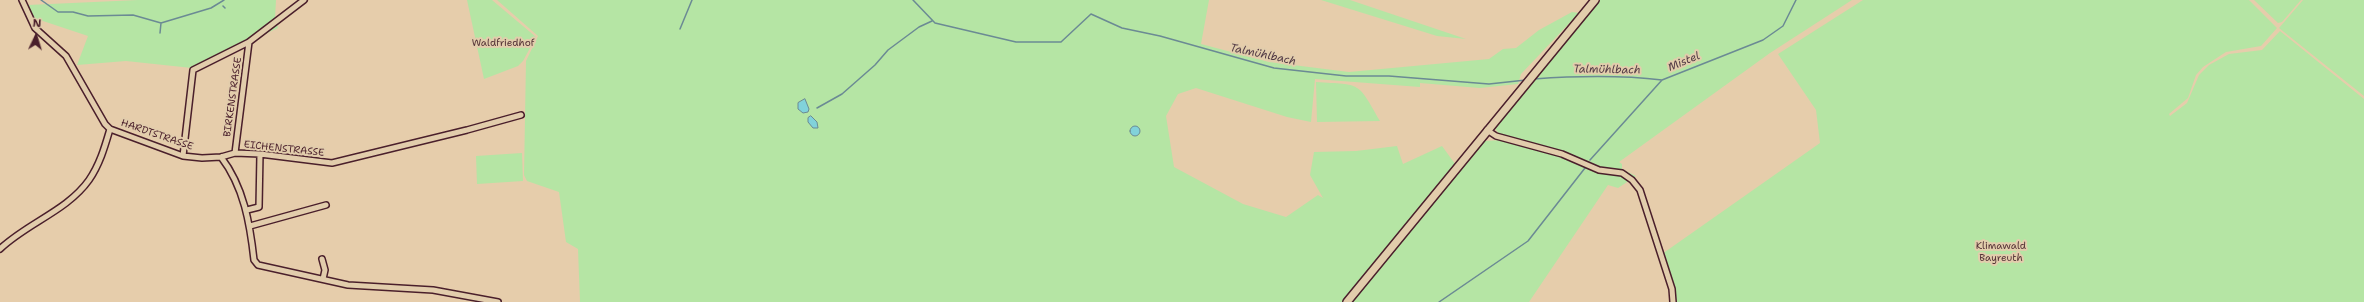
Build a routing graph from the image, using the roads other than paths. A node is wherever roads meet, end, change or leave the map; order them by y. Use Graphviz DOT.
graph roads {
  1 [pos="22,0"];
  2 [pos="304,0"];
  3 [pos="1595,0"];
  4 [pos="249,42"];
  5 [pos="521,115"];
  6 [pos="110,128"];
  7 [pos="1487,130"];
  8 [pos="234,153"];
  9 [pos="260,154"];
  10 [pos="183,156"];
  11 [pos="221,157"];
  12 [pos="326,205"];
  13 [pos="247,210"];
  14 [pos="250,226"];
  15 [pos="0,250"];
  16 [pos="322,259"];
  17 [pos="323,279"];
  18 [pos="498,302"];
  19 [pos="1347,302"];
  20 [pos="1673,302"];
  1 -- 6 [label="street"];
  2 -- 4 [label="street"];
  3 -- 7 [label="main road"];
  4 -- 8 [label="street, BIRKENSTRASSE"];
  4 -- 10 [label="street"];
  5 -- 9 [label="street, EICHENSTRASSE"];
  6 -- 10 [label="street, HARDTSTRASSE"];
  6 -- 15 [label="street"];
  7 -- 19 [label="main road"];
  7 -- 20 [label="street"];
  8 -- 9 [label="street, EICHENSTRASSE"];
  8 -- 11 [label="street, HARDTSTRASSE"];
  9 -- 13 [label="street"];
  10 -- 11 [label="street, HARDTSTRASSE"];
  11 -- 13 [label="street"];
  12 -- 14 [label="street"];
  13 -- 14 [label="street"];
  14 -- 17 [label="street"];
  16 -- 17 [label="street"];
  17 -- 18 [label="street"];
}
